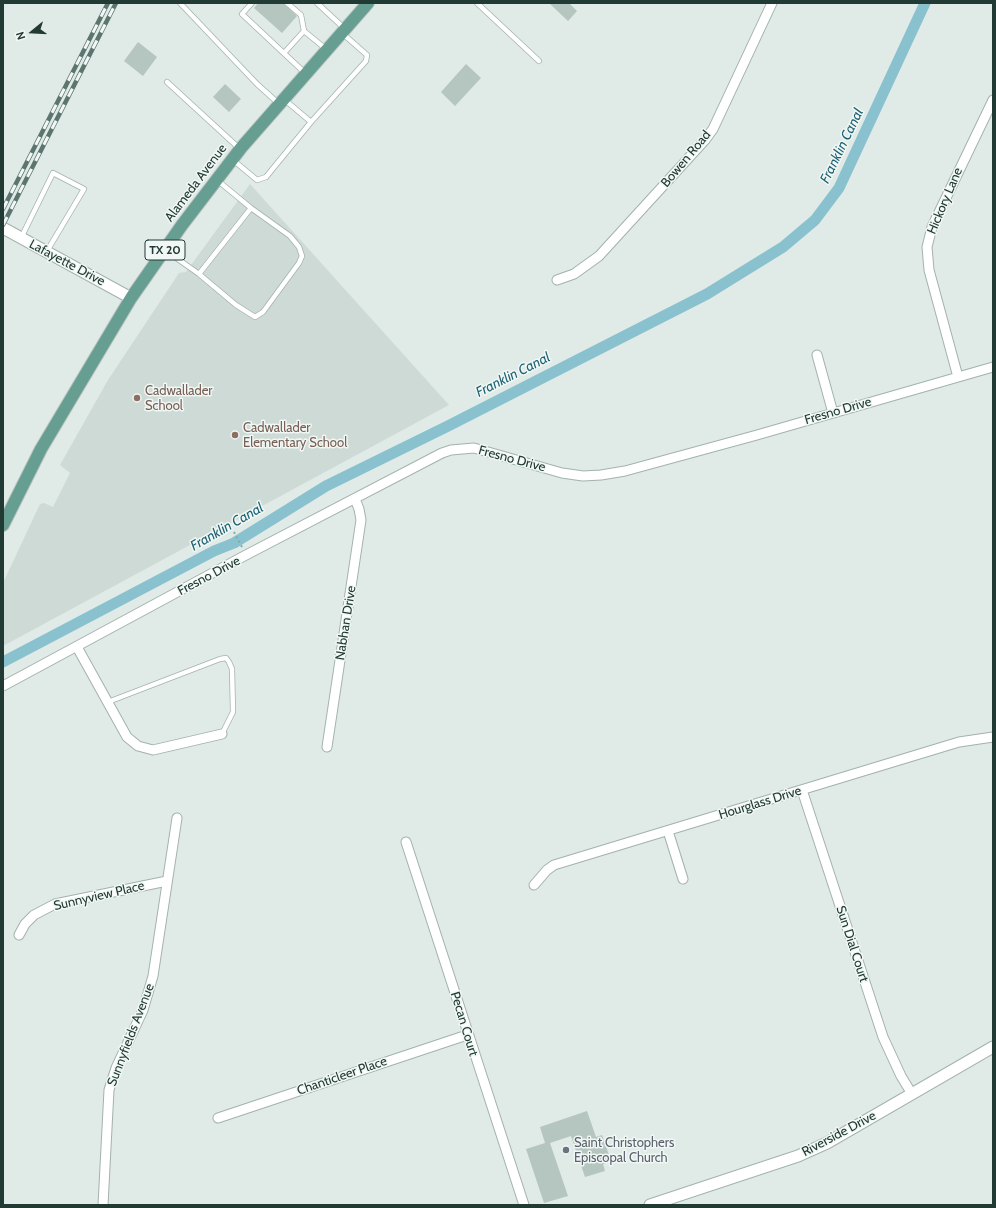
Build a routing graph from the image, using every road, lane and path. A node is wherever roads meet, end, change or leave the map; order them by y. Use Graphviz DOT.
graph roads {
  1 [pos="180,3"];
  2 [pos="252,3"];
  3 [pos="287,3"];
  4 [pos="317,3"];
  5 [pos="368,3"];
  6 [pos="477,3"];
  7 [pos="772,3"];
  8 [pos="304,31"];
  9 [pos="343,31"];
  10 [pos="326,49"];
  11 [pos="284,53"];
  12 [pos="539,61"];
  13 [pos="305,73"];
  14 [pos="167,82"];
  15 [pos="993,100"];
  16 [pos="280,101"];
  17 [pos="310,122"];
  18 [pos="240,149"];
  19 [pos="232,159"];
  20 [pos="216,180"];
  21 [pos="251,208"];
  22 [pos="3,228"];
  23 [pos="21,238"];
  24 [pos="165,250"];
  25 [pos="47,251"];
  26 [pos="199,274"];
  27 [pos="557,280"];
  28 [pos="131,298"];
  29 [pos="817,355"];
  30 [pos="993,367"];
  31 [pos="958,376"];
  32 [pos="833,413"];
  33 [pos="355,499"];
  34 [pos="3,525"];
  35 [pos="234,532"];
  36 [pos="242,548"];
  37 [pos="77,647"];
  38 [pos="3,686"];
  39 [pos="108,702"];
  40 [pos="222,734"];
  41 [pos="993,737"];
  42 [pos="327,747"];
  43 [pos="802,790"];
  44 [pos="177,818"];
  45 [pos="668,831"];
  46 [pos="406,842"];
  47 [pos="683,879"];
  48 [pos="167,881"];
  49 [pos="534,885"];
  50 [pos="19,934"];
  51 [pos="467,1035"];
  52 [pos="993,1047"];
  53 [pos="912,1094"];
  54 [pos="218,1118"];
  55 [pos="678,1201"];
  56 [pos="103,1205"];
  57 [pos="524,1205"];
  58 [pos="650,1205"];
  1 -- 16 [label="lane"];
  2 -- 11 [label="lane"];
  3 -- 8 [label="lane"];
  4 -- 9 [label="lane"];
  5 -- 9 [label="main road, Alameda Avenue / TX 20"];
  6 -- 12 [label="lane"];
  7 -- 27 [label="street, Bowen Road"];
  8 -- 10 [label="lane"];
  8 -- 11 [label="lane"];
  9 -- 10 [label="main road, Alameda Avenue / TX 20"];
  9 -- 17 [label="lane"];
  10 -- 13 [label="main road, Alameda Avenue / TX 20"];
  11 -- 13 [label="lane"];
  13 -- 16 [label="main road, Alameda Avenue / TX 20"];
  14 -- 18 [label="lane"];
  15 -- 31 [label="street, Hickory Lane"];
  16 -- 17 [label="lane"];
  16 -- 18 [label="main road, Alameda Avenue / TX 20"];
  17 -- 19 [label="lane"];
  18 -- 19 [label="main road, Alameda Avenue / TX 20"];
  19 -- 20 [label="main road, Alameda Avenue / TX 20"];
  20 -- 21 [label="lane"];
  20 -- 24 [label="main road, Alameda Avenue / TX 20"];
  21 -- 26 [label="lane"];
  21 -- 26 [label="lane"];
  22 -- 23 [label="street, Lafayette Drive"];
  23 -- 25 [label="street, Lafayette Drive"];
  23 -- 25 [label="lane"];
  24 -- 26 [label="lane"];
  24 -- 28 [label="main road, Alameda Avenue / TX 20"];
  25 -- 28 [label="street, Lafayette Drive"];
  28 -- 34 [label="main road, Alameda Avenue / TX 20"];
  29 -- 32 [label="street"];
  30 -- 31 [label="street, Fresno Drive"];
  31 -- 32 [label="street, Fresno Drive"];
  32 -- 33 [label="street, Fresno Drive"];
  33 -- 37 [label="street, Fresno Drive"];
  33 -- 42 [label="street, Nabhan Drive"];
  35 -- 36 [label="path"];
  37 -- 38 [label="street, Fresno Drive"];
  37 -- 39 [label="street"];
  39 -- 40 [label="street"];
  39 -- 40 [label="lane"];
  41 -- 43 [label="street, Hourglass Drive"];
  43 -- 45 [label="street, Hourglass Drive"];
  43 -- 53 [label="street, Sun Dial Court"];
  44 -- 48 [label="street, Sunnyfields Avenue"];
  45 -- 47 [label="street"];
  45 -- 49 [label="street, Hourglass Drive"];
  46 -- 51 [label="street, Pecan Court"];
  48 -- 50 [label="street, Sunnyview Place"];
  48 -- 56 [label="street, Sunnyfields Avenue"];
  51 -- 54 [label="street, Chanticleer Place"];
  51 -- 57 [label="street, Pecan Court"];
  52 -- 53 [label="street, Riverside Drive"];
  53 -- 55 [label="street, Riverside Drive"];
  55 -- 58 [label="street, Riverside Drive"];
}
